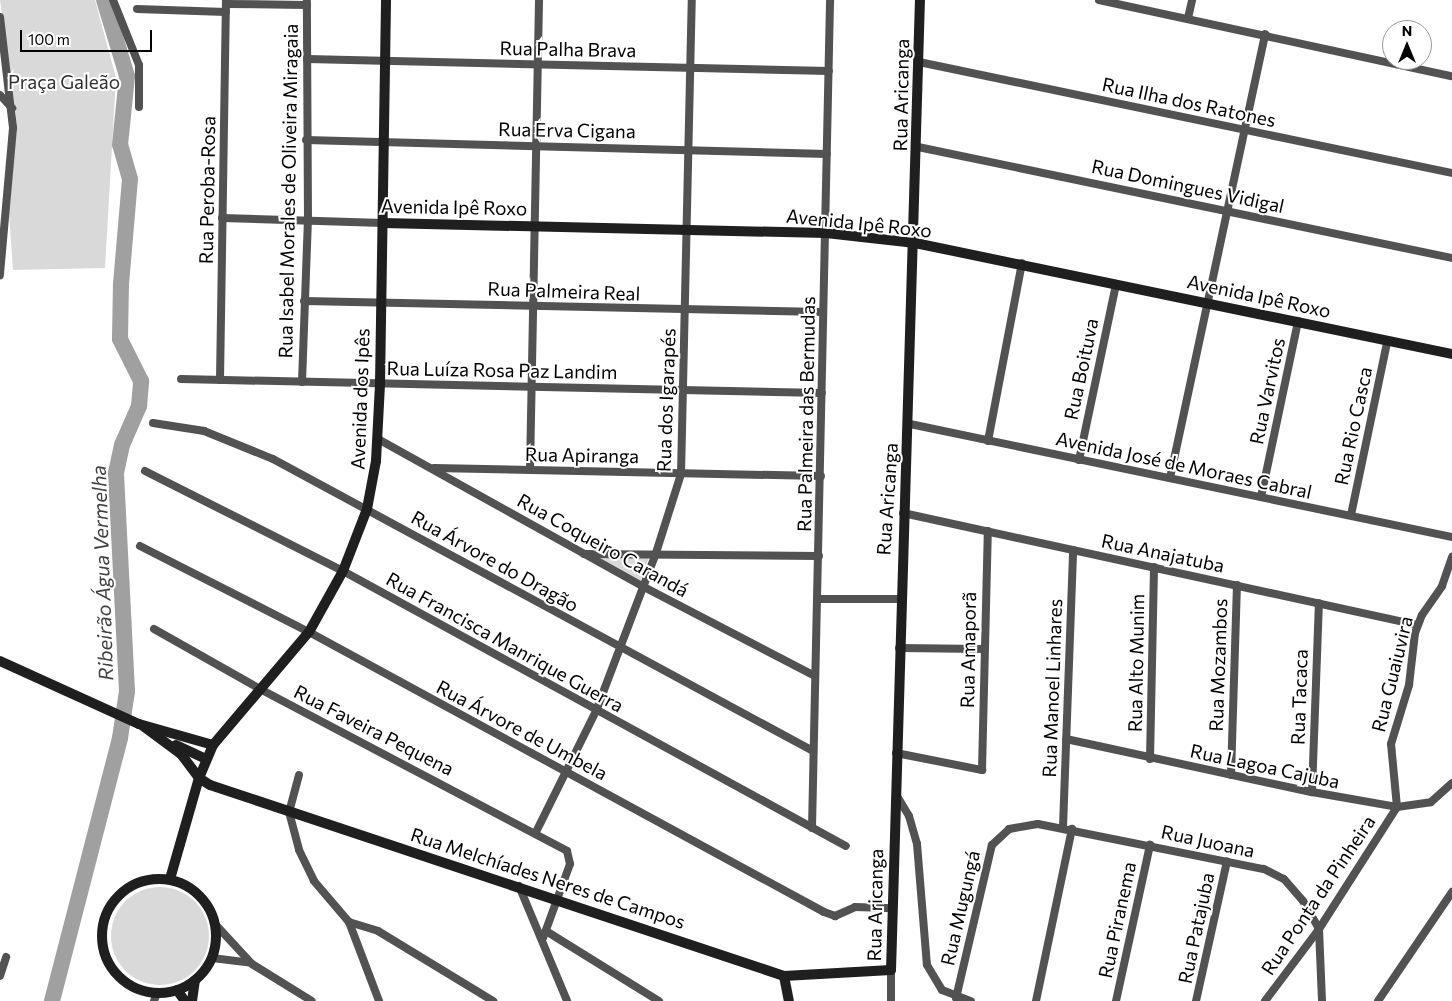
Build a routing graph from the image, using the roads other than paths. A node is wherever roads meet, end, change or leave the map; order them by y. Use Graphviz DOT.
graph roads {
  1 [pos="113,0"];
  2 [pos="386,0"];
  3 [pos="539,0"];
  4 [pos="692,0"];
  5 [pos="830,0"];
  6 [pos="920,0"];
  7 [pos="1099,0"];
  8 [pos="1192,0"];
  9 [pos="307,2"];
  10 [pos="226,5"];
  11 [pos="137,9"];
  12 [pos="0,16"];
  13 [pos="1188,18"];
  14 [pos="1265,34"];
  15 [pos="306,59"];
  16 [pos="8,61"];
  17 [pos="385,62"];
  18 [pos="919,62"];
  19 [pos="539,64"];
  20 [pos="0,68"];
  21 [pos="691,69"];
  22 [pos="829,71"];
  23 [pos="1452,76"];
  24 [pos="0,95"];
  25 [pos="139,107"];
  26 [pos="12,108"];
  27 [pos="1244,131"];
  28 [pos="306,140"];
  29 [pos="384,143"];
  30 [pos="536,146"];
  31 [pos="918,147"];
  32 [pos="689,149"];
  33 [pos="827,154"];
  34 [pos="1452,173"];
  35 [pos="1226,211"];
  36 [pos="222,218"];
  37 [pos="308,220"];
  38 [pos="383,223"];
  39 [pos="536,227"];
  40 [pos="688,231"];
  41 [pos="826,233"];
  42 [pos="915,243"];
  43 [pos="1452,258"];
  44 [pos="1022,263"];
  45 [pos="0,275"];
  46 [pos="1116,285"];
  47 [pos="304,301"];
  48 [pos="381,302"];
  49 [pos="1207,303"];
  50 [pos="535,306"];
  51 [pos="686,311"];
  52 [pos="823,312"];
  53 [pos="1298,321"];
  54 [pos="1386,343"];
  55 [pos="1452,354"];
  56 [pos="181,380"];
  57 [pos="220,380"];
  58 [pos="302,382"];
  59 [pos="380,384"];
  60 [pos="531,386"];
  61 [pos="684,390"];
  62 [pos="822,393"];
  63 [pos="153,423"];
  64 [pos="910,424"];
  65 [pos="378,439"];
  66 [pos="988,441"];
  67 [pos="1079,460"];
  68 [pos="432,468"];
  69 [pos="530,470"];
  70 [pos="145,471"];
  71 [pos="681,474"];
  72 [pos="821,476"];
  73 [pos="1170,478"];
  74 [pos="1261,497"];
  75 [pos="367,509"];
  76 [pos="903,513"];
  77 [pos="1351,515"];
  78 [pos="988,531"];
  79 [pos="1452,537"];
  80 [pos="140,546"];
  81 [pos="1072,550"];
  82 [pos="583,554"];
  83 [pos="655,556"];
  84 [pos="819,556"];
  85 [pos="1452,557"];
  86 [pos="1154,568"];
  87 [pos="343,571"];
  88 [pos="1237,585"];
  89 [pos="642,586"];
  90 [pos="818,599"];
  91 [pos="900,599"];
  92 [pos="1319,603"];
  93 [pos="1417,625"];
  94 [pos="154,629"];
  95 [pos="308,632"];
  96 [pos="618,646"];
  97 [pos="899,648"];
  98 [pos="983,649"];
  99 [pos="0,661"];
  100 [pos="816,676"];
  101 [pos="260,689"];
  102 [pos="596,711"];
  103 [pos="141,725"];
  104 [pos="157,737"];
  105 [pos="1066,739"];
  106 [pos="213,745"];
  107 [pos="813,751"];
  108 [pos="896,754"];
  109 [pos="206,759"];
  110 [pos="1150,759"];
  111 [pos="567,772"];
  112 [pos="299,775"];
  113 [pos="1231,775"];
  114 [pos="199,778"];
  115 [pos="1452,783"];
  116 [pos="1312,792"];
  117 [pos="895,793"];
  118 [pos="1397,807"];
  119 [pos="289,812"];
  120 [pos="812,828"];
  121 [pos="1063,828"];
  122 [pos="1072,829"];
  123 [pos="536,832"];
  124 [pos="1150,845"];
  125 [pos="846,846"];
  126 [pos="1227,861"];
  127 [pos="170,880"];
  128 [pos="518,885"];
  129 [pos="1452,892"];
  130 [pos="558,900"];
  131 [pos="893,908"];
  132 [pos="349,922"];
  133 [pos="215,924"];
  134 [pos="1319,929"];
  135 [pos="544,934"];
  136 [pos="6,957"];
  137 [pos="212,958"];
  138 [pos="252,964"];
  139 [pos="891,970"];
  140 [pos="0,976"];
  141 [pos="784,976"];
  142 [pos="195,980"];
  143 [pos="177,990"];
  144 [pos="156,997"];
  145 [pos="956,998"];
  146 [pos="185,1001"];
  147 [pos="192,1001"];
  148 [pos="312,1001"];
  149 [pos="379,1001"];
  150 [pos="493,1001"];
  151 [pos="568,1001"];
  152 [pos="659,1001"];
  153 [pos="789,1001"];
  154 [pos="891,1001"];
  155 [pos="971,1001"];
  156 [pos="1036,1001"];
  157 [pos="1116,1001"];
  158 [pos="1196,1001"];
  159 [pos="1265,1001"];
  160 [pos="1322,1001"];
  161 [pos="1378,1001"];
  1 -- 25 [label="street"];
  2 -- 17 [label="street, Avenida dos Ipês"];
  3 -- 19 [label="street"];
  4 -- 21 [label="street, Rua dos Igarapés"];
  5 -- 22 [label="street, Rua Palmeira das Bermudas"];
  6 -- 18 [label="street, Rua Aricanga"];
  7 -- 13 [label="street"];
  8 -- 13 [label="street"];
  9 -- 10 [label="street"];
  9 -- 15 [label="street, Rua Isabel Morales de Oliveira Miragaia"];
  10 -- 11 [label="street"];
  10 -- 36 [label="street, Rua Peroba-Rosa"];
  12 -- 16 [label="street"];
  13 -- 14 [label="street"];
  14 -- 23 [label="street"];
  14 -- 27 [label="street"];
  15 -- 17 [label="street, Rua Palha Brava"];
  15 -- 28 [label="street, Rua Isabel Morales de Oliveira Miragaia"];
  16 -- 20 [label="street"];
  16 -- 26 [label="street"];
  17 -- 19 [label="street, Rua Palha Brava"];
  17 -- 29 [label="street, Avenida dos Ipês"];
  18 -- 27 [label="street, Rua Ilha dos Ratones"];
  18 -- 31 [label="street, Rua Aricanga"];
  19 -- 21 [label="street, Rua Palha Brava"];
  19 -- 30 [label="street"];
  21 -- 22 [label="street, Rua Palha Brava"];
  21 -- 32 [label="street, Rua dos Igarapés"];
  22 -- 33 [label="street, Rua Palmeira das Bermudas"];
  24 -- 26 [label="street"];
  26 -- 45 [label="street"];
  27 -- 34 [label="street, Rua Ilha dos Ratones"];
  27 -- 35 [label="street"];
  28 -- 29 [label="street, Rua Erva Cigana"];
  28 -- 37 [label="street, Rua Isabel Morales de Oliveira Miragaia"];
  29 -- 30 [label="street, Rua Erva Cigana"];
  29 -- 38 [label="street, Avenida dos Ipês"];
  30 -- 32 [label="street, Rua Erva Cigana"];
  30 -- 39 [label="street"];
  31 -- 35 [label="street, Rua Domingues Vidigal"];
  31 -- 42 [label="street, Rua Aricanga"];
  32 -- 33 [label="street, Rua Erva Cigana"];
  32 -- 40 [label="street, Rua dos Igarapés"];
  33 -- 41 [label="street, Rua Palmeira das Bermudas"];
  35 -- 43 [label="street, Rua Domingues Vidigal"];
  35 -- 49 [label="street"];
  36 -- 37 [label="street, Avenida Ipê Roxo"];
  36 -- 57 [label="street, Rua Peroba-Rosa"];
  37 -- 38 [label="street, Avenida Ipê Roxo"];
  37 -- 47 [label="street, Rua Isabel Morales de Oliveira Miragaia"];
  38 -- 39 [label="street, Avenida Ipê Roxo"];
  38 -- 48 [label="street, Avenida dos Ipês"];
  39 -- 40 [label="street, Avenida Ipê Roxo"];
  39 -- 50 [label="street"];
  40 -- 41 [label="street, Avenida Ipê Roxo"];
  40 -- 51 [label="street, Rua dos Igarapés"];
  41 -- 42 [label="street, Avenida Ipê Roxo"];
  41 -- 52 [label="street, Rua Palmeira das Bermudas"];
  42 -- 44 [label="street, Avenida Ipê Roxo"];
  42 -- 64 [label="street, Rua Aricanga"];
  44 -- 46 [label="street, Avenida Ipê Roxo"];
  44 -- 66 [label="street"];
  46 -- 49 [label="street, Avenida Ipê Roxo"];
  46 -- 67 [label="street, Rua Boituva"];
  47 -- 48 [label="street, Rua Palmeira Real"];
  47 -- 58 [label="street, Rua Isabel Morales de Oliveira Miragaia"];
  48 -- 50 [label="street, Rua Palmeira Real"];
  48 -- 59 [label="street, Avenida dos Ipês"];
  49 -- 53 [label="street, Avenida Ipê Roxo"];
  49 -- 73 [label="street"];
  50 -- 51 [label="street, Rua Palmeira Real"];
  50 -- 60 [label="street"];
  51 -- 52 [label="street, Rua Palmeira Real"];
  51 -- 61 [label="street, Rua dos Igarapés"];
  52 -- 62 [label="street, Rua Palmeira das Bermudas"];
  53 -- 54 [label="street, Avenida Ipê Roxo"];
  53 -- 74 [label="street, Rua Varvitos"];
  54 -- 55 [label="street, Avenida Ipê Roxo"];
  54 -- 77 [label="street, Rua Rio Casca"];
  56 -- 57 [label="street, Rua Luíza Rosa Paz Landim"];
  57 -- 58 [label="street, Rua Luíza Rosa Paz Landim"];
  58 -- 59 [label="street, Rua Luíza Rosa Paz Landim"];
  59 -- 60 [label="street, Rua Luíza Rosa Paz Landim"];
  59 -- 65 [label="street, Avenida dos Ipês"];
  60 -- 61 [label="street, Rua Luíza Rosa Paz Landim"];
  60 -- 69 [label="street"];
  61 -- 62 [label="street, Rua Luíza Rosa Paz Landim"];
  61 -- 71 [label="street, Rua dos Igarapés"];
  62 -- 72 [label="street, Rua Palmeira das Bermudas"];
  63 -- 75 [label="street, Rua Árvore do Dragão"];
  64 -- 66 [label="street, Avenida José de Moraes Cabral"];
  64 -- 76 [label="street, Rua Aricanga"];
  65 -- 68 [label="street, Rua Coqueiro Carandá"];
  65 -- 75 [label="street, Avenida dos Ipês"];
  66 -- 67 [label="street, Avenida José de Moraes Cabral"];
  67 -- 73 [label="street, Avenida José de Moraes Cabral"];
  68 -- 69 [label="street, Rua Apiranga"];
  68 -- 82 [label="street, Rua Coqueiro Carandá"];
  69 -- 71 [label="street, Rua Apiranga"];
  70 -- 87 [label="street, Rua Francisca Manrique Guerra"];
  71 -- 72 [label="street, Rua Apiranga"];
  71 -- 83 [label="street, Rua dos Igarapés"];
  72 -- 84 [label="street, Rua Palmeira das Bermudas"];
  73 -- 74 [label="street, Avenida José de Moraes Cabral"];
  74 -- 77 [label="street, Avenida José de Moraes Cabral"];
  75 -- 87 [label="street, Avenida dos Ipês"];
  75 -- 96 [label="street, Rua Árvore do Dragão"];
  76 -- 78 [label="street, Rua Anajatuba"];
  76 -- 91 [label="street, Rua Aricanga"];
  77 -- 79 [label="street, Avenida José de Moraes Cabral"];
  78 -- 81 [label="street, Rua Anajatuba"];
  78 -- 98 [label="street, Rua Amaporã"];
  80 -- 95 [label="street, Rua Árvore de Umbela"];
  81 -- 86 [label="street, Rua Anajatuba"];
  81 -- 105 [label="street, Rua Manoel Linhares"];
  82 -- 83 [label="street"];
  82 -- 89 [label="street, Rua Coqueiro Carandá"];
  83 -- 84 [label="street"];
  83 -- 89 [label="street, Rua dos Igarapés"];
  84 -- 90 [label="street, Rua Palmeira das Bermudas"];
  85 -- 93 [label="street, Rua Guaiuvira"];
  86 -- 88 [label="street, Rua Anajatuba"];
  86 -- 110 [label="street, Rua Alto Munim"];
  87 -- 95 [label="street, Avenida dos Ipês"];
  87 -- 102 [label="street, Rua Francisca Manrique Guerra"];
  88 -- 92 [label="street, Rua Anajatuba"];
  88 -- 113 [label="street, Rua Mozambos"];
  89 -- 96 [label="street, Rua dos Igarapés"];
  89 -- 100 [label="street, Rua Coqueiro Carandá"];
  90 -- 91 [label="street"];
  90 -- 100 [label="street, Rua Palmeira das Bermudas"];
  91 -- 97 [label="street, Rua Aricanga"];
  92 -- 93 [label="street, Rua Anajatuba"];
  92 -- 116 [label="street, Rua Tacaca"];
  93 -- 118 [label="street, Rua Guaiuvira"];
  94 -- 101 [label="street, Rua Faveira Pequena"];
  95 -- 101 [label="street, Avenida dos Ipês"];
  95 -- 111 [label="street, Rua Árvore de Umbela"];
  96 -- 102 [label="street, Rua dos Igarapés"];
  96 -- 107 [label="street, Rua Árvore do Dragão"];
  97 -- 98 [label="street"];
  97 -- 108 [label="street, Rua Aricanga"];
  98 -- 108 [label="street, Rua Amaporã"];
  99 -- 103 [label="street"];
  100 -- 107 [label="street, Rua Palmeira das Bermudas"];
  101 -- 106 [label="street, Avenida dos Ipês"];
  101 -- 123 [label="street, Rua Faveira Pequena"];
  102 -- 111 [label="street, Rua dos Igarapés"];
  102 -- 120 [label="street, Rua Francisca Manrique Guerra"];
  103 -- 104 [label="street"];
  103 -- 106 [label="street"];
  104 -- 109 [label="street"];
  104 -- 114 [label="street"];
  105 -- 110 [label="street, Rua Lagoa Cajuba"];
  105 -- 121 [label="street, Rua Manoel Linhares"];
  106 -- 109 [label="street, Avenida dos Ipês"];
  107 -- 120 [label="street, Rua Palmeira das Bermudas"];
  108 -- 117 [label="street, Rua Aricanga"];
  109 -- 114 [label="street, Avenida dos Ipês"];
  110 -- 113 [label="street, Rua Lagoa Cajuba"];
  111 -- 123 [label="street, Rua dos Igarapés"];
  111 -- 131 [label="street, Rua Árvore de Umbela"];
  112 -- 119 [label="street"];
  113 -- 116 [label="street, Rua Lagoa Cajuba"];
  114 -- 119 [label="street, Rua Melchíades Neres de Campos"];
  114 -- 127 [label="street, Avenida dos Ipês"];
  115 -- 118 [label="street, Rua Lagoa Cajuba"];
  116 -- 118 [label="street, Rua Lagoa Cajuba"];
  117 -- 131 [label="street, Rua Aricanga"];
  117 -- 145 [label="street"];
  118 -- 134 [label="street, Rua Ponta da Pinheira"];
  119 -- 128 [label="street, Rua Melchíades Neres de Campos"];
  119 -- 132 [label="street"];
  120 -- 125 [label="street, Rua Francisca Manrique Guerra"];
  121 -- 122 [label="street, Rua Juoana"];
  121 -- 145 [label="street, Rua Mugungá"];
  122 -- 124 [label="street, Rua Juoana"];
  122 -- 156 [label="street"];
  123 -- 130 [label="street, Rua Faveira Pequena"];
  124 -- 126 [label="street, Rua Juoana"];
  124 -- 157 [label="street, Rua Piranema"];
  126 -- 134 [label="street, Rua Juoana"];
  126 -- 158 [label="street, Rua Patajuba"];
  127 -- 133 [label="street"];
  127 -- 144 [label="street"];
  128 -- 130 [label="street, Rua Melchíades Neres de Campos"];
  128 -- 135 [label="street"];
  129 -- 161 [label="street"];
  130 -- 135 [label="street"];
  130 -- 141 [label="street, Rua Melchíades Neres de Campos"];
  131 -- 139 [label="street, Rua Aricanga"];
  132 -- 149 [label="street"];
  132 -- 150 [label="street"];
  133 -- 137 [label="street"];
  133 -- 138 [label="street"];
  134 -- 159 [label="street, Rua Ponta da Pinheira"];
  134 -- 160 [label="street"];
  135 -- 151 [label="street"];
  135 -- 152 [label="street"];
  136 -- 140 [label="street"];
  137 -- 138 [label="street"];
  137 -- 142 [label="street"];
  138 -- 148 [label="street"];
  139 -- 141 [label="street, Rua Melchíades Neres de Campos"];
  139 -- 154 [label="street, Rua Aricanga"];
  141 -- 153 [label="street"];
  142 -- 143 [label="street"];
  142 -- 147 [label="street"];
  143 -- 144 [label="street"];
  143 -- 146 [label="street"];
  145 -- 155 [label="street"];
}
